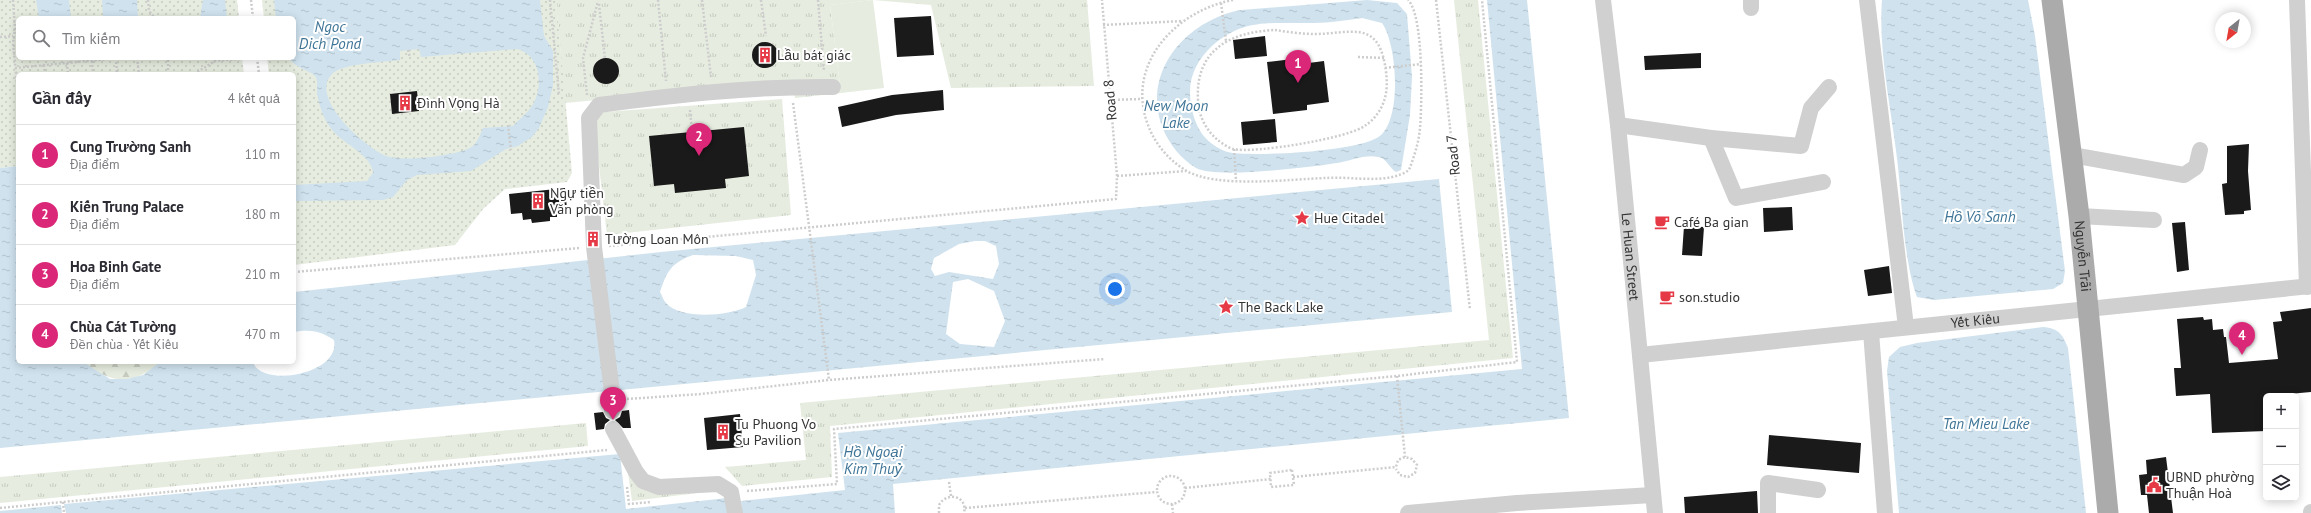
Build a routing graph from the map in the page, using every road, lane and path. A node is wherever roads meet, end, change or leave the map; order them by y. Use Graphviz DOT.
graph roads {
  1 [pos="13,0"];
  2 [pos="148,0"];
  3 [pos="251,0"];
  4 [pos="550,0"];
  5 [pos="658,0"];
  6 [pos="702,0"];
  7 [pos="761,0"];
  8 [pos="818,0"];
  9 [pos="1102,0"];
  10 [pos="1232,0"];
  11 [pos="1408,0"];
  12 [pos="1436,0"];
  13 [pos="1482,0"];
  14 [pos="1603,0"];
  15 [pos="1867,0"];
  16 [pos="2052,0"];
  17 [pos="2297,0"];
  18 [pos="598,1"];
  19 [pos="1221,3"];
  20 [pos="154,16"];
  21 [pos="253,16"];
  22 [pos="1184,21"];
  23 [pos="1103,25"];
  24 [pos="14,36"];
  25 [pos="766,36"];
  26 [pos="0,37"];
  27 [pos="1226,41"];
  28 [pos="408,50"];
  29 [pos="1358,57"];
  30 [pos="410,58"];
  31 [pos="605,58"];
  32 [pos="1384,58"];
  33 [pos="100,60"];
  34 [pos="117,60"];
  35 [pos="138,60"];
  36 [pos="168,60"];
  37 [pos="222,60"];
  38 [pos="257,60"];
  39 [pos="92,61"];
  40 [pos="67,63"];
  41 [pos="1421,64"];
  42 [pos="44,65"];
  43 [pos="15,68"];
  44 [pos="1386,68"];
  45 [pos="45,72"];
  46 [pos="68,72"];
  47 [pos="93,72"];
  48 [pos="118,72"];
  49 [pos="139,72"];
  50 [pos="168,72"];
  51 [pos="197,72"];
  52 [pos="259,72"];
  53 [pos="16,76"];
  54 [pos="790,86"];
  55 [pos="829,87"];
  56 [pos="1829,87"];
  57 [pos="713,93"];
  58 [pos="559,95"];
  59 [pos="667,97"];
  60 [pos="1141,99"];
  61 [pos="1110,100"];
  62 [pos="690,114"];
  63 [pos="589,118"];
  64 [pos="508,124"];
  65 [pos="1618,125"];
  66 [pos="692,132"];
  67 [pos="1711,138"];
  68 [pos="1234,149"];
  69 [pos="511,150"];
  70 [pos="2200,150"];
  71 [pos="2072,155"];
  72 [pos="1186,171"];
  73 [pos="1118,176"];
  74 [pos="1236,181"];
  75 [pos="1823,182"];
  76 [pos="2079,216"];
  77 [pos="2154,220"];
  78 [pos="810,228"];
  79 [pos="594,253"];
  80 [pos="296,272"];
  81 [pos="2309,286"];
  82 [pos="2087,309"];
  83 [pos="1470,310"];
  84 [pos="1906,327"];
  85 [pos="1871,332"];
  86 [pos="1640,355"];
  87 [pos="1105,359"];
  88 [pos="1396,376"];
  89 [pos="829,380"];
  90 [pos="615,402"];
  91 [pos="618,438"];
  92 [pos="1405,457"];
  93 [pos="1396,469"];
  94 [pos="1293,477"];
  95 [pos="1270,479"];
  96 [pos="949,482"];
  97 [pos="1185,488"];
  98 [pos="1818,490"];
  99 [pos="1156,492"];
  100 [pos="1653,495"];
  101 [pos="951,496"];
  102 [pos="733,501"];
  103 [pos="63,504"];
  104 [pos="1172,504"];
  105 [pos="0,508"];
  106 [pos="965,508"];
  107 [pos="1518,508"];
  108 [pos="64,513"];
  109 [pos="939,513"];
  110 [pos="964,513"];
  111 [pos="1173,513"];
  112 [pos="1408,513"];
  113 [pos="1655,513"];
  114 [pos="1768,513"];
  115 [pos="1885,513"];
  116 [pos="2108,513"];
  1 -- 24 [label="path"];
  2 -- 20 [label="path"];
  3 -- 21 [label="path"];
  4 -- 58 [label="path"];
  5 -- 59 [label="path"];
  6 -- 57 [label="path"];
  7 -- 25 [label="path"];
  8 -- 55 [label="path"];
  9 -- 23 [label="path, Road 8"];
  10 -- 19 [label="path"];
  11 -- 41 [label="path"];
  12 -- 83 [label="path, Road 7"];
  13 -- 88 [label="path"];
  14 -- 65 [label="street, Le Huan Street"];
  15 -- 84 [label="street"];
  16 -- 71 [label="main road, Nguyễn Trãi"];
  17 -- 81 [label="street"];
  18 -- 31 [label="path"];
  18 -- 63 [label="path"];
  19 -- 22 [label="path"];
  19 -- 27 [label="path"];
  22 -- 23 [label="path"];
  22 -- 60 [label="path"];
  23 -- 61 [label="path, Road 8"];
  24 -- 26 [label="path"];
  24 -- 43 [label="path"];
  27 -- 32 [label="path"];
  27 -- 68 [label="path"];
  28 -- 30 [label="path"];
  29 -- 32 [label="path"];
  32 -- 44 [label="path"];
  33 -- 39 [label="path"];
  34 -- 48 [label="path"];
  35 -- 49 [label="path"];
  36 -- 50 [label="path"];
  37 -- 51 [label="path"];
  38 -- 52 [label="path"];
  39 -- 40 [label="path"];
  39 -- 47 [label="path"];
  40 -- 42 [label="path"];
  40 -- 46 [label="path"];
  41 -- 44 [label="path"];
  41 -- 74 [label="path"];
  42 -- 43 [label="path"];
  42 -- 45 [label="path"];
  43 -- 53 [label="path"];
  44 -- 68 [label="path"];
  54 -- 55 [label="street"];
  54 -- 57 [label="street"];
  54 -- 78 [label="path"];
  56 -- 67 [label="street"];
  57 -- 59 [label="street"];
  59 -- 63 [label="street"];
  60 -- 61 [label="path"];
  60 -- 72 [label="path"];
  61 -- 73 [label="path, Road 8"];
  62 -- 66 [label="path"];
  63 -- 79 [label="street"];
  64 -- 69 [label="path"];
  65 -- 67 [label="street"];
  65 -- 86 [label="street, Le Huan Street"];
  67 -- 75 [label="street"];
  68 -- 74 [label="path"];
  70 -- 71 [label="street"];
  71 -- 76 [label="main road, Nguyễn Trãi"];
  72 -- 73 [label="path"];
  72 -- 74 [label="path"];
  73 -- 78 [label="path, Road 8"];
  76 -- 77 [label="street"];
  76 -- 82 [label="main road, Nguyễn Trãi"];
  78 -- 79 [label="path"];
  78 -- 89 [label="path"];
  79 -- 80 [label="path"];
  79 -- 90 [label="street"];
  81 -- 82 [label="street, Yết Kiêu"];
  82 -- 84 [label="street, Yết Kiêu"];
  82 -- 116 [label="main road, Nguyễn Trãi"];
  84 -- 85 [label="street, Yết Kiêu"];
  85 -- 86 [label="street, Yết Kiêu"];
  85 -- 115 [label="street"];
  86 -- 100 [label="street, Le Huan Street"];
  87 -- 89 [label="path"];
  88 -- 92 [label="path"];
  88 -- 102 [label="path"];
  89 -- 90 [label="path"];
  91 -- 102 [label="street"];
  91 -- 103 [label="path"];
  92 -- 93 [label="path"];
  92 -- 94 [label="path"];
  94 -- 95 [label="path"];
  94 -- 95 [label="path"];
  95 -- 97 [label="path"];
  96 -- 101 [label="path"];
  97 -- 99 [label="path"];
  97 -- 104 [label="path"];
  98 -- 114 [label="street"];
  99 -- 104 [label="path"];
  99 -- 106 [label="path"];
  100 -- 107 [label="street"];
  100 -- 113 [label="street, Le Huan Street"];
  101 -- 106 [label="path"];
  101 -- 109 [label="path"];
  103 -- 105 [label="path"];
  103 -- 108 [label="path"];
  104 -- 111 [label="path"];
  106 -- 110 [label="path"];
  107 -- 112 [label="street"];
}
